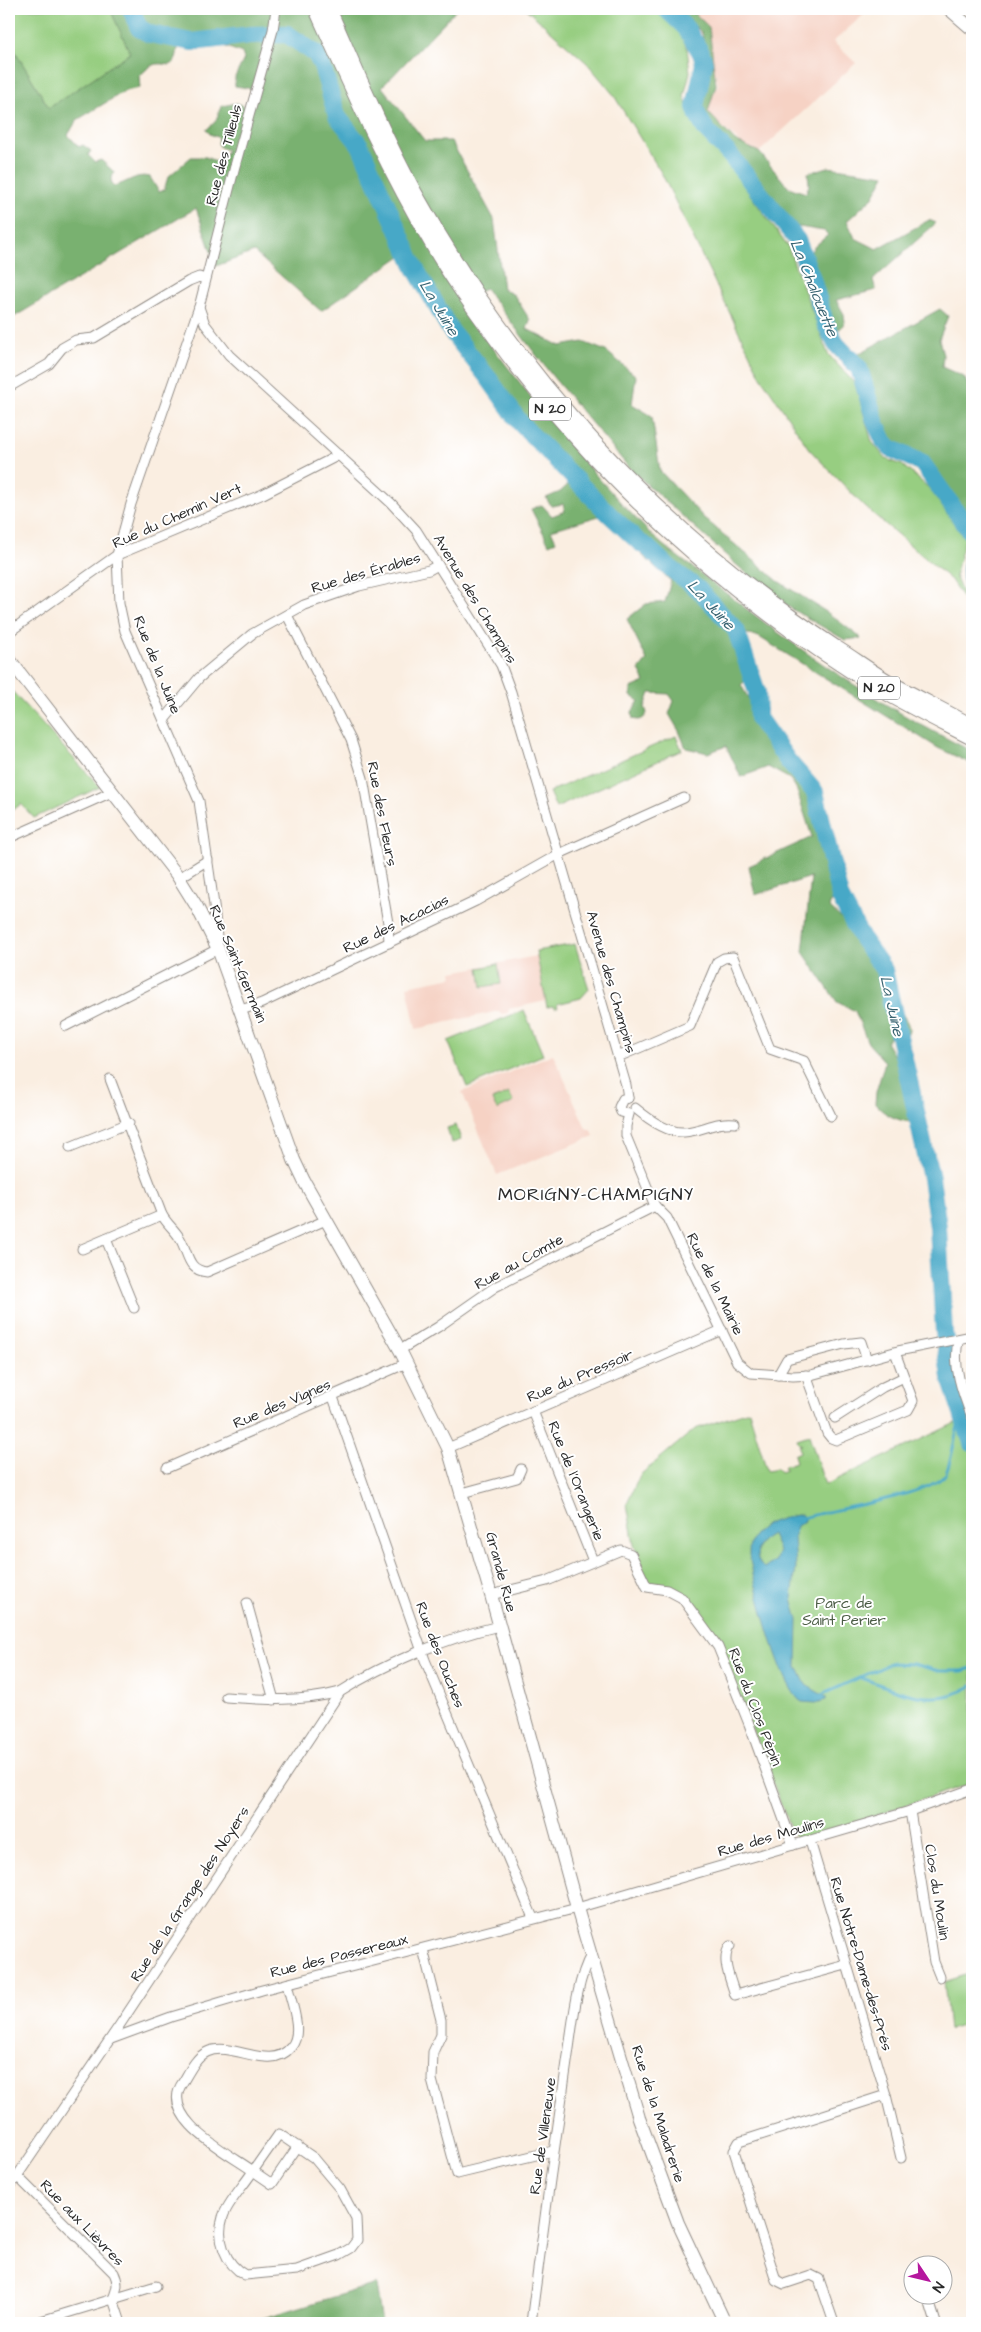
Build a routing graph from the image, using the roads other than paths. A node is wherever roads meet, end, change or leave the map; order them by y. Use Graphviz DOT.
graph roads {
  1 [pos="276,9"];
  2 [pos="316,9"];
  3 [pos="329,9"];
  4 [pos="949,9"];
  5 [pos="972,29"];
  6 [pos="205,279"];
  7 [pos="199,307"];
  8 [pos="9,387"];
  9 [pos="339,455"];
  10 [pos="117,555"];
  11 [pos="438,565"];
  12 [pos="287,615"];
  13 [pos="9,632"];
  14 [pos="9,659"];
  15 [pos="164,720"];
  16 [pos="972,726"];
  17 [pos="972,738"];
  18 [pos="112,792"];
  19 [pos="684,798"];
  20 [pos="9,838"];
  21 [pos="559,854"];
  22 [pos="208,860"];
  23 [pos="178,878"];
  24 [pos="390,943"];
  25 [pos="218,949"];
  26 [pos="242,1010"];
  27 [pos="66,1026"];
  28 [pos="618,1057"];
  29 [pos="110,1079"];
  30 [pos="628,1098"];
  31 [pos="632,1111"];
  32 [pos="831,1116"];
  33 [pos="129,1123"];
  34 [pos="735,1123"];
  35 [pos="70,1147"];
  36 [pos="655,1206"];
  37 [pos="162,1215"];
  38 [pos="326,1220"];
  39 [pos="106,1239"];
  40 [pos="82,1249"];
  41 [pos="350,1262"];
  42 [pos="134,1308"];
  43 [pos="722,1330"];
  44 [pos="972,1336"];
  45 [pos="957,1340"];
  46 [pos="400,1350"];
  47 [pos="895,1352"];
  48 [pos="867,1360"];
  49 [pos="407,1363"];
  50 [pos="778,1375"];
  51 [pos="806,1375"];
  52 [pos="904,1377"];
  53 [pos="334,1397"];
  54 [pos="533,1411"];
  55 [pos="972,1417"];
  56 [pos="835,1418"];
  57 [pos="448,1448"];
  58 [pos="167,1468"];
  59 [pos="521,1469"];
  60 [pos="462,1493"];
  61 [pos="593,1561"];
  62 [pos="491,1595"];
  63 [pos="247,1604"];
  64 [pos="499,1626"];
  65 [pos="423,1651"];
  66 [pos="340,1692"];
  67 [pos="226,1697"];
  68 [pos="274,1700"];
  69 [pos="972,1789"];
  70 [pos="910,1811"];
  71 [pos="810,1841"];
  72 [pos="793,1845"];
  73 [pos="577,1908"];
  74 [pos="533,1918"];
  75 [pos="730,1946"];
  76 [pos="423,1949"];
  77 [pos="591,1955"];
  78 [pos="846,1964"];
  79 [pos="940,1977"];
  80 [pos="287,1984"];
  81 [pos="111,2039"];
  82 [pos="886,2095"];
  83 [pos="298,2146"];
  84 [pos="553,2152"];
  85 [pos="901,2158"];
  86 [pos="253,2171"];
  87 [pos="17,2176"];
  88 [pos="9,2188"];
  89 [pos="156,2286"];
  90 [pos="113,2299"];
  91 [pos="930,2304"];
  92 [pos="34,2323"];
  93 [pos="121,2323"];
  94 [pos="531,2323"];
  95 [pos="725,2323"];
  96 [pos="834,2323"];
  97 [pos="936,2323"];
  1 -- 6 [label="street, Rue des Tilleuls"];
  2 -- 17 [label="main road, N 20"];
  3 -- 16 [label="main road, N 20"];
  4 -- 5 [label="main road"];
  6 -- 7 [label="street"];
  6 -- 8 [label="street"];
  7 -- 9 [label="street, Avenue des Champins"];
  7 -- 10 [label="street, Rue de la Juine"];
  9 -- 10 [label="street, Rue du Chemin Vert"];
  9 -- 11 [label="street, Avenue des Champins"];
  10 -- 13 [label="street, Rue du Chemin Vert"];
  10 -- 15 [label="street, Rue de la Juine"];
  11 -- 12 [label="street, Rue des Érables"];
  11 -- 21 [label="street, Avenue des Champins"];
  12 -- 15 [label="street, Rue des Érables"];
  12 -- 24 [label="street, Rue des Fleurs"];
  14 -- 18 [label="main road, Rue Saint-Germain"];
  15 -- 22 [label="street, Rue de la Juine"];
  18 -- 20 [label="street"];
  18 -- 23 [label="main road, Rue Saint-Germain"];
  19 -- 21 [label="street, Rue des Acacias"];
  21 -- 24 [label="street, Rue des Acacias"];
  21 -- 28 [label="street, Avenue des Champins"];
  22 -- 23 [label="street"];
  22 -- 25 [label="street, Rue de la Juine"];
  23 -- 25 [label="main road, Rue Saint-Germain"];
  24 -- 26 [label="street, Rue des Acacias"];
  25 -- 26 [label="main road, Rue Saint-Germain"];
  25 -- 27 [label="street"];
  26 -- 38 [label="main road, Rue Saint-Germain"];
  28 -- 30 [label="street, Avenue des Champins"];
  28 -- 32 [label="street"];
  29 -- 33 [label="street"];
  30 -- 31 [label="street"];
  30 -- 31 [label="street"];
  31 -- 34 [label="street"];
  31 -- 36 [label="street"];
  33 -- 35 [label="street"];
  33 -- 37 [label="street"];
  36 -- 43 [label="street, Rue de la Mairie"];
  36 -- 46 [label="street, Rue au Comte"];
  37 -- 38 [label="street"];
  37 -- 39 [label="street"];
  38 -- 41 [label="main road, Rue Saint-Germain"];
  39 -- 40 [label="street"];
  39 -- 42 [label="street"];
  41 -- 46 [label="main road, Grande Rue"];
  43 -- 50 [label="street, Rue de la Mairie"];
  43 -- 54 [label="street, Rue du Pressoir"];
  44 -- 45 [label="street"];
  45 -- 47 [label="street"];
  45 -- 55 [label="street"];
  46 -- 49 [label="main road, Grande Rue"];
  47 -- 48 [label="street"];
  47 -- 52 [label="street"];
  48 -- 50 [label="street"];
  48 -- 51 [label="street"];
  49 -- 53 [label="street, Rue des Vignes"];
  49 -- 57 [label="main road, Grande Rue"];
  50 -- 51 [label="street"];
  51 -- 52 [label="street"];
  52 -- 56 [label="street"];
  53 -- 58 [label="street, Rue des Vignes"];
  53 -- 65 [label="street, Rue des Ouches"];
  54 -- 57 [label="street, Rue du Pressoir"];
  54 -- 61 [label="street, Rue de l'Orangerie"];
  57 -- 60 [label="main road, Grande Rue"];
  59 -- 60 [label="street"];
  60 -- 62 [label="main road, Grande Rue"];
  61 -- 62 [label="street, Rue du Clos Pépin"];
  61 -- 72 [label="street, Rue du Clos Pépin"];
  62 -- 64 [label="main road, Grande Rue"];
  63 -- 68 [label="street"];
  64 -- 65 [label="street, Rue de la Grange des Noyers"];
  64 -- 73 [label="main road, Grande Rue"];
  65 -- 66 [label="street, Rue de la Grange des Noyers"];
  65 -- 74 [label="street, Rue des Ouches"];
  66 -- 68 [label="street"];
  66 -- 81 [label="street, Rue de la Grange des Noyers"];
  67 -- 68 [label="street"];
  69 -- 70 [label="street, Rue des Moulins"];
  70 -- 71 [label="street, Rue des Moulins"];
  70 -- 79 [label="street, Clos du Moulin"];
  71 -- 72 [label="street, Rue des Moulins"];
  71 -- 78 [label="street, Rue Notre-Dame-des-Prés"];
  72 -- 73 [label="street, Rue des Moulins"];
  73 -- 74 [label="street, Rue des Passereaux"];
  73 -- 77 [label="main road, Rue de la Maladrerie"];
  74 -- 76 [label="street, Rue des Passereaux"];
  75 -- 78 [label="street"];
  76 -- 80 [label="street, Rue des Passereaux"];
  76 -- 84 [label="street"];
  77 -- 84 [label="street, Rue de Villeneuve"];
  77 -- 95 [label="main road, Rue de la Maladrerie"];
  78 -- 82 [label="street, Rue Notre-Dame-des-Prés"];
  80 -- 81 [label="street, Rue des Passereaux"];
  80 -- 86 [label="street"];
  81 -- 87 [label="street, Rue de la Grange des Noyers"];
  82 -- 85 [label="street, Rue Notre-Dame-des-Prés"];
  82 -- 96 [label="street"];
  83 -- 86 [label="street"];
  83 -- 86 [label="street"];
  83 -- 86 [label="street"];
  84 -- 94 [label="street, Rue de Villeneuve"];
  87 -- 88 [label="street, Rue de la Grange des Noyers"];
  87 -- 90 [label="street, Rue aux Lièvres"];
  89 -- 90 [label="street"];
  90 -- 92 [label="street"];
  90 -- 93 [label="street"];
  91 -- 97 [label="street"];
}
